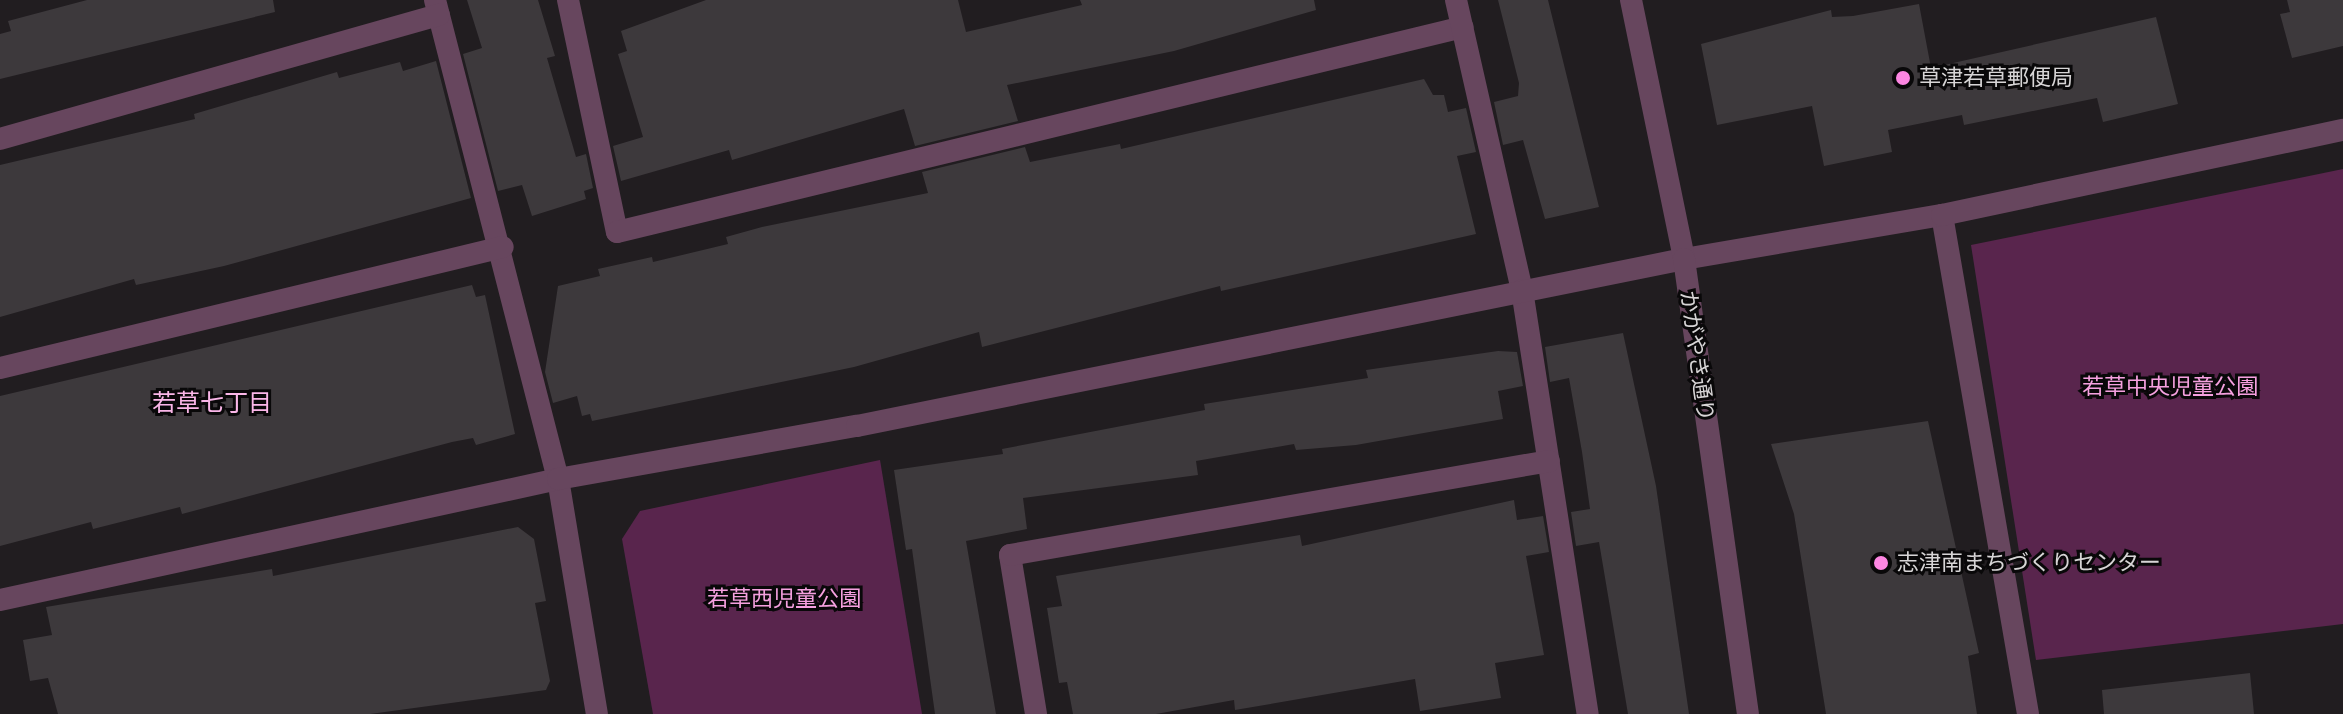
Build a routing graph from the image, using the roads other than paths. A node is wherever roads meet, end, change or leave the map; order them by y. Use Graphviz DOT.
graph roads {
  1 [pos="569,0"];
  2 [pos="1456,0"];
  3 [pos="1631,0"];
  4 [pos="437,8"];
  5 [pos="1463,27"];
  6 [pos="2343,130"];
  7 [pos="0,139"];
  8 [pos="1942,215"];
  9 [pos="503,247"];
  10 [pos="1684,259"];
  11 [pos="1522,290"];
  12 [pos="0,368"];
  13 [pos="1549,461"];
  14 [pos="558,479"];
  15 [pos="0,600"];
  16 [pos="597,714"];
  17 [pos="1036,714"];
  18 [pos="1587,714"];
  19 [pos="1748,714"];
  20 [pos="2028,714"];
  1 -- 5 [label="street"];
  2 -- 5 [label="street"];
  3 -- 10 [label="street, かがやき通り"];
  4 -- 7 [label="street"];
  4 -- 9 [label="street"];
  5 -- 11 [label="street"];
  6 -- 8 [label="street"];
  8 -- 10 [label="street"];
  8 -- 20 [label="street"];
  9 -- 12 [label="street"];
  9 -- 14 [label="street"];
  10 -- 11 [label="street"];
  10 -- 19 [label="street, かがやき通り"];
  11 -- 13 [label="street"];
  11 -- 14 [label="street"];
  13 -- 17 [label="street"];
  13 -- 18 [label="street"];
  14 -- 15 [label="street"];
  14 -- 16 [label="street"];
}
